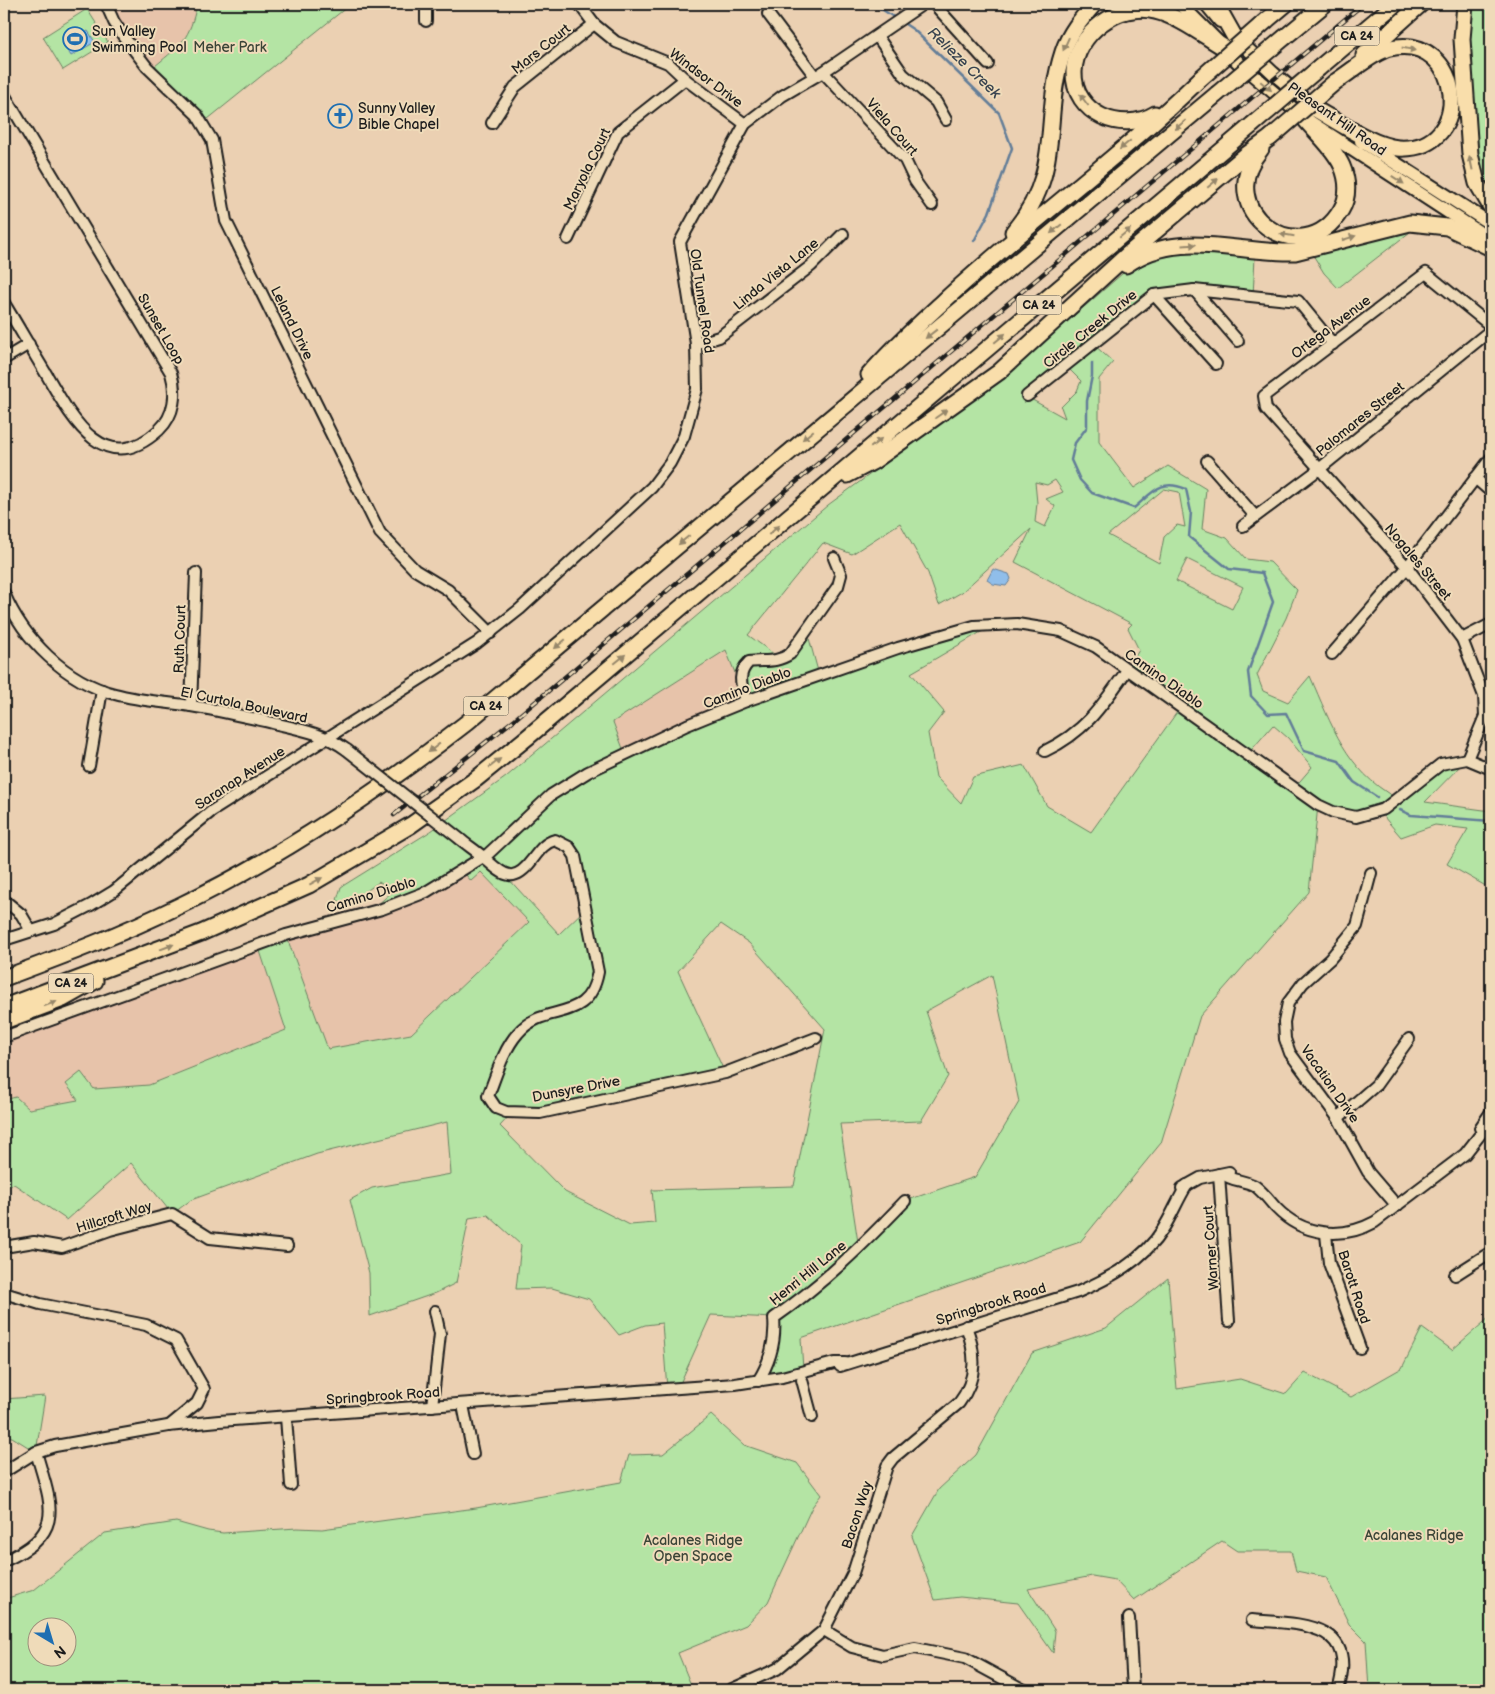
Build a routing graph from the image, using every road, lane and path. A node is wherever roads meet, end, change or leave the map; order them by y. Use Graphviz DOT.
graph roads {
  1 [pos="106,4"];
  2 [pos="426,4"];
  3 [pos="580,4"];
  4 [pos="923,4"];
  5 [pos="934,4"];
  6 [pos="1094,4"];
  7 [pos="1180,4"];
  8 [pos="1206,4"];
  9 [pos="1216,4"];
  10 [pos="1280,4"];
  11 [pos="1286,4"];
  12 [pos="1325,4"];
  13 [pos="1394,4"];
  14 [pos="1421,4"];
  15 [pos="1465,4"];
  16 [pos="768,14"];
  17 [pos="1267,20"];
  18 [pos="426,21"];
  19 [pos="594,24"];
  20 [pos="877,36"];
  21 [pos="1234,36"];
  22 [pos="1223,47"];
  23 [pos="988,64"];
  24 [pos="819,73"];
  25 [pos="1201,78"];
  26 [pos="685,79"];
  27 [pos="1335,82"];
  28 [pos="4,94"];
  29 [pos="1310,113"];
  30 [pos="946,120"];
  31 [pos="492,123"];
  32 [pos="745,124"];
  33 [pos="1270,138"];
  34 [pos="932,205"];
  35 [pos="1491,207"];
  36 [pos="1491,224"];
  37 [pos="843,234"];
  38 [pos="568,239"];
  39 [pos="1491,240"];
  40 [pos="1491,248"];
  41 [pos="976,271"];
  42 [pos="1194,290"];
  43 [pos="1084,295"];
  44 [pos="1154,296"];
  45 [pos="4,303"];
  46 [pos="1491,326"];
  47 [pos="1491,330"];
  48 [pos="1238,341"];
  49 [pos="29,344"];
  50 [pos="696,344"];
  51 [pos="1333,344"];
  52 [pos="4,359"];
  53 [pos="1216,364"];
  54 [pos="1027,396"];
  55 [pos="846,404"];
  56 [pos="1266,409"];
  57 [pos="1491,458"];
  58 [pos="1207,461"];
  59 [pos="1318,470"];
  60 [pos="1475,478"];
  61 [pos="826,485"];
  62 [pos="1491,492"];
  63 [pos="1255,516"];
  64 [pos="1243,526"];
  65 [pos="834,558"];
  66 [pos="1407,567"];
  67 [pos="196,573"];
  68 [pos="4,593"];
  69 [pos="1491,624"];
  70 [pos="491,633"];
  71 [pos="1462,639"];
  72 [pos="1332,654"];
  73 [pos="1127,670"];
  74 [pos="102,690"];
  75 [pos="746,701"];
  76 [pos="191,706"];
  77 [pos="329,738"];
  78 [pos="1045,751"];
  79 [pos="1467,759"];
  80 [pos="89,766"];
  81 [pos="1491,769"];
  82 [pos="483,857"];
  83 [pos="1371,872"];
  84 [pos="4,900"];
  85 [pos="31,931"];
  86 [pos="4,940"];
  87 [pos="86,946"];
  88 [pos="121,964"];
  89 [pos="4,969"];
  90 [pos="4,978"];
  91 [pos="21,1001"];
  92 [pos="4,1007"];
  93 [pos="4,1011"];
  94 [pos="4,1021"];
  95 [pos="4,1037"];
  96 [pos="816,1038"];
  97 [pos="1409,1039"];
  98 [pos="1491,1112"];
  99 [pos="1338,1118"];
  100 [pos="1221,1174"];
  101 [pos="905,1201"];
  102 [pos="1396,1206"];
  103 [pos="1326,1234"];
  104 [pos="287,1246"];
  105 [pos="4,1247"];
  106 [pos="1491,1252"];
  107 [pos="1455,1275"];
  108 [pos="4,1293"];
  109 [pos="435,1311"];
  110 [pos="1229,1321"];
  111 [pos="966,1326"];
  112 [pos="1360,1348"];
  113 [pos="845,1363"];
  114 [pos="772,1379"];
  115 [pos="802,1380"];
  116 [pos="758,1381"];
  117 [pos="464,1405"];
  118 [pos="432,1406"];
  119 [pos="286,1417"];
  120 [pos="812,1417"];
  121 [pos="168,1426"];
  122 [pos="36,1452"];
  123 [pos="473,1454"];
  124 [pos="4,1472"];
  125 [pos="291,1485"];
  126 [pos="4,1561"];
  127 [pos="1129,1618"];
  128 [pos="1252,1620"];
  129 [pos="824,1630"];
  130 [pos="730,1690"];
  131 [pos="1024,1690"];
  132 [pos="1133,1690"];
  133 [pos="1338,1690"];
  1 -- 70 [label="street, Leland Drive"];
  2 -- 18 [label="street"];
  3 -- 19 [label="street, Windsor Drive"];
  4 -- 20 [label="street, Old Tunnel Road"];
  5 -- 23 [label="street"];
  6 -- 41 [label="highway, one-way"];
  7 -- 22 [label="main road, Pleasant Hill Road"];
  8 -- 21 [label="main road, Pleasant Hill Road"];
  9 -- 21 [label="highway"];
  10 -- 17 [label="highway"];
  11 -- 17 [label="highway"];
  12 -- 55 [label="highway, CA 24, one-way, bridge"];
  61 -- 13 [label="highway, CA 24, one-way, bridge"];
  14 -- 27 [label="highway"];
  35 -- 15 [label="highway, one-way"];
  16 -- 24 [label="street, Viela Court"];
  17 -- 25 [label="highway, bridge"];
  19 -- 26 [label="street, Windsor Drive"];
  19 -- 31 [label="street, Mars Court"];
  20 -- 24 [label="street, Old Tunnel Road"];
  20 -- 30 [label="street"];
  21 -- 29 [label="main road, Pleasant Hill Road"];
  25 -- 22 [label="highway, one-way"];
  22 -- 29 [label="main road, Pleasant Hill Road, one-way"];
  24 -- 32 [label="street, Old Tunnel Road"];
  24 -- 34 [label="street, Viela Court"];
  25 -- 41 [label="highway, one-way"];
  26 -- 32 [label="street, Windsor Drive"];
  26 -- 38 [label="street, Maryola Court"];
  27 -- 29 [label="highway, one-way"];
  27 -- 33 [label="highway, bridge"];
  28 -- 49 [label="street, Sunset Loop"];
  29 -- 33 [label="highway, one-way"];
  29 -- 36 [label="main road, Pleasant Hill Road"];
  29 -- 39 [label="main road, Pleasant Hill Road, one-way"];
  32 -- 50 [label="street, Old Tunnel Road"];
  43 -- 33 [label="highway, one-way"];
  37 -- 50 [label="street, Linda Vista Lane"];
  43 -- 40 [label="highway, one-way"];
  41 -- 55 [label="highway"];
  42 -- 44 [label="street, Circle Creek Drive"];
  42 -- 48 [label="street"];
  42 -- 51 [label="street, Circle Creek Drive"];
  61 -- 43 [label="highway, one-way"];
  44 -- 53 [label="street"];
  44 -- 54 [label="street, Circle Creek Drive"];
  45 -- 49 [label="street, Sunset Loop"];
  46 -- 51 [label="street, Ortega Avenue"];
  47 -- 59 [label="street, Palomares Street"];
  49 -- 52 [label="street"];
  50 -- 70 [label="street, Old Tunnel Road"];
  51 -- 56 [label="street, Ortega Avenue"];
  55 -- 87 [label="highway, CA 24, one-way"];
  56 -- 59 [label="street, Nogales Street"];
  57 -- 60 [label="street"];
  58 -- 63 [label="street"];
  59 -- 63 [label="street, Palomares Street"];
  59 -- 66 [label="street, Nogales Street"];
  60 -- 62 [label="street"];
  60 -- 66 [label="street"];
  88 -- 61 [label="highway, CA 24, one-way"];
  63 -- 64 [label="street, Palomares Street"];
  65 -- 75 [label="street"];
  66 -- 71 [label="street, Nogales Street"];
  66 -- 72 [label="street"];
  67 -- 76 [label="street, Ruth Court"];
  68 -- 74 [label="street, El Curtola Boulevard"];
  69 -- 71 [label="street"];
  70 -- 77 [label="street, Saranap Avenue"];
  71 -- 79 [label="street, Nogales Street"];
  73 -- 75 [label="street, Camino Diablo"];
  73 -- 78 [label="street"];
  73 -- 79 [label="street, Camino Diablo"];
  74 -- 76 [label="street, El Curtola Boulevard"];
  74 -- 80 [label="street"];
  75 -- 82 [label="street, Camino Diablo"];
  76 -- 77 [label="street, El Curtola Boulevard"];
  77 -- 82 [label="street, El Curtola Boulevard, bridge"];
  77 -- 85 [label="street, Saranap Avenue"];
  79 -- 81 [label="street"];
  82 -- 95 [label="street, Camino Diablo"];
  82 -- 96 [label="street, Dunsyre Drive"];
  83 -- 99 [label="street, Vacation Drive"];
  84 -- 85 [label="street"];
  85 -- 86 [label="street, Saranap Avenue"];
  87 -- 89 [label="highway, CA 24"];
  87 -- 90 [label="highway"];
  88 -- 91 [label="highway, CA 24"];
  94 -- 88 [label="highway, one-way"];
  91 -- 92 [label="highway, CA 24"];
  91 -- 93 [label="highway"];
  97 -- 99 [label="street"];
  98 -- 102 [label="street"];
  99 -- 102 [label="street, Vacation Drive"];
  100 -- 103 [label="street"];
  100 -- 110 [label="street, Warner Court"];
  100 -- 111 [label="street, Springbrook Road"];
  101 -- 116 [label="street, Henri Hill Lane"];
  102 -- 103 [label="street"];
  103 -- 112 [label="street, Barott Road"];
  104 -- 105 [label="street, Hillcroft Way"];
  106 -- 107 [label="street"];
  108 -- 121 [label="street"];
  109 -- 118 [label="street"];
  111 -- 113 [label="street, Springbrook Road"];
  111 -- 129 [label="street, Bacon Way"];
  113 -- 114 [label="street, Springbrook Road"];
  113 -- 115 [label="street, Springbrook Road"];
  114 -- 115 [label="street, Springbrook Road"];
  114 -- 116 [label="street, Springbrook Road"];
  115 -- 120 [label="street"];
  116 -- 117 [label="street, Springbrook Road"];
  117 -- 118 [label="street, Springbrook Road"];
  117 -- 123 [label="street"];
  118 -- 119 [label="street, Springbrook Road"];
  119 -- 121 [label="street, Springbrook Road"];
  119 -- 125 [label="street"];
  121 -- 122 [label="street, Springbrook Road"];
  122 -- 124 [label="street, Springbrook Road"];
  122 -- 126 [label="street"];
  127 -- 132 [label="street"];
  128 -- 133 [label="street"];
  129 -- 130 [label="street, Bacon Way"];
  129 -- 131 [label="street"];
}
